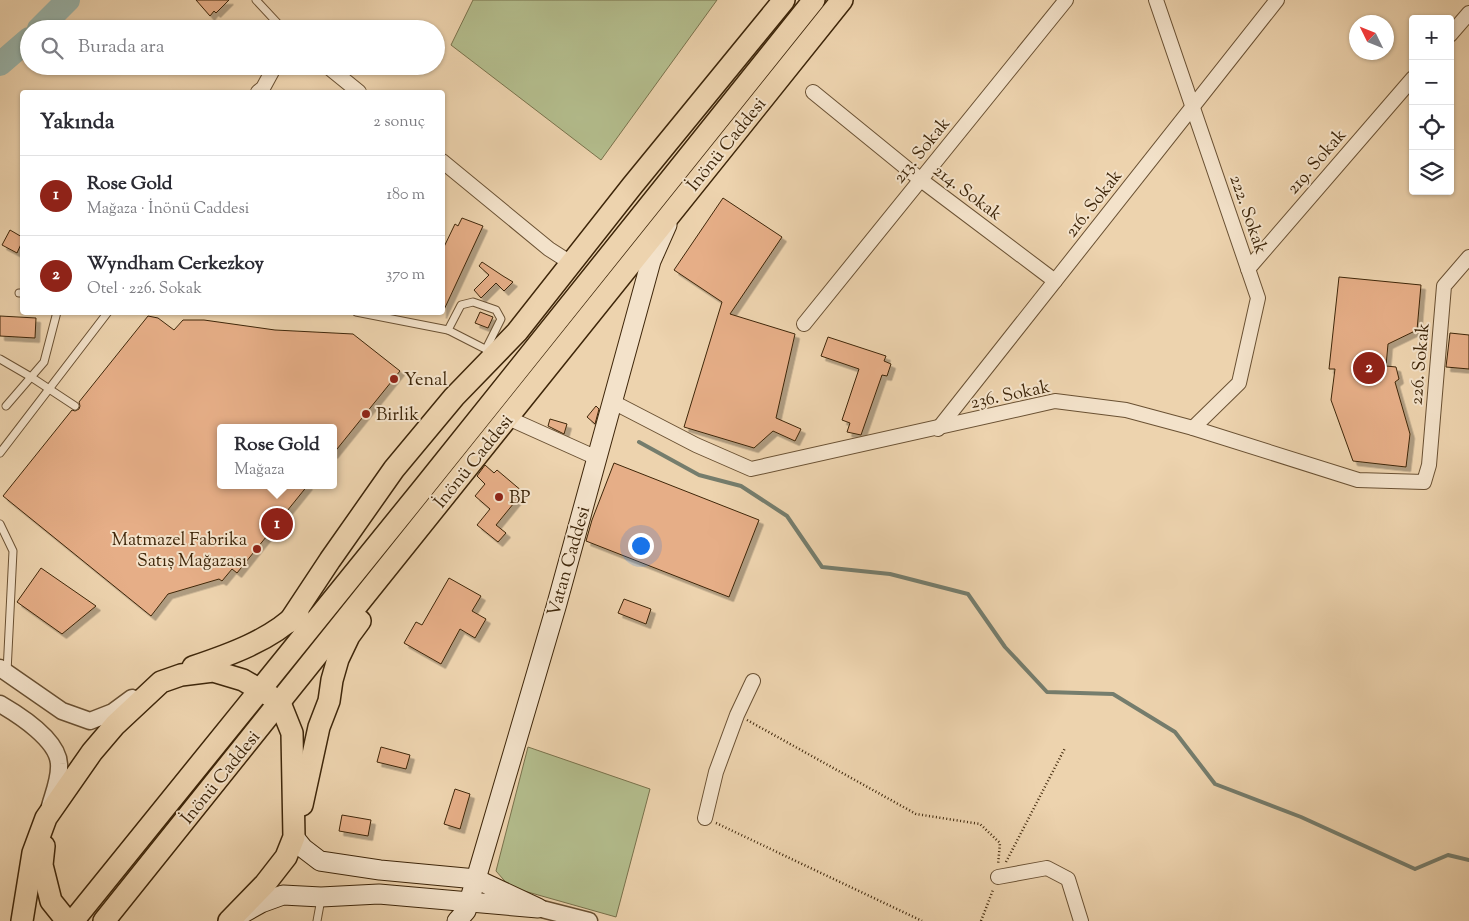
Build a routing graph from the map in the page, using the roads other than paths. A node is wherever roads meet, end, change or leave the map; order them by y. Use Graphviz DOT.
graph roads {
  1 [pos="256,0"];
  2 [pos="784,0"];
  3 [pos="814,0"];
  4 [pos="842,0"];
  5 [pos="1066,0"];
  6 [pos="1156,0"];
  7 [pos="1277,0"];
  8 [pos="1469,13"];
  9 [pos="275,20"];
  10 [pos="1454,30"];
  11 [pos="270,75"];
  12 [pos="338,75"];
  13 [pos="1409,83"];
  14 [pos="260,90"];
  15 [pos="357,90"];
  16 [pos="813,92"];
  17 [pos="1192,107"];
  18 [pos="445,163"];
  19 [pos="921,180"];
  20 [pos="672,212"];
  21 [pos="1469,257"];
  22 [pos="571,263"];
  23 [pos="1248,269"];
  24 [pos="1055,282"];
  25 [pos="56,315"];
  26 [pos="106,315"];
  27 [pos="371,315"];
  28 [pos="804,324"];
  29 [pos="448,330"];
  30 [pos="491,352"];
  31 [pos="0,359"];
  32 [pos="31,377"];
  33 [pos="49,389"];
  34 [pos="613,402"];
  35 [pos="6,406"];
  36 [pos="76,406"];
  37 [pos="508,418"];
  38 [pos="1193,428"];
  39 [pos="938,429"];
  40 [pos="0,453"];
  41 [pos="597,458"];
  42 [pos="1424,482"];
  43 [pos="424,487"];
  44 [pos="441,501"];
  45 [pos="0,524"];
  46 [pos="289,622"];
  47 [pos="4,670"];
  48 [pos="753,681"];
  49 [pos="160,682"];
  50 [pos="261,690"];
  51 [pos="280,703"];
  52 [pos="0,704"];
  53 [pos="46,818"];
  54 [pos="705,818"];
  55 [pos="294,837"];
  56 [pos="998,877"];
  57 [pos="476,879"];
  58 [pos="321,898"];
  59 [pos="538,908"];
  60 [pos="466,914"];
  61 [pos="22,921"];
  62 [pos="67,921"];
  63 [pos="73,921"];
  64 [pos="104,921"];
  65 [pos="230,921"];
  66 [pos="318,921"];
  67 [pos="589,921"];
  68 [pos="1081,921"];
  1 -- 9 [label="lane"];
  2 -- 22 [label="main road"];
  3 -- 43 [label="main road"];
  4 -- 20 [label="main road, İnönü Caddesi"];
  5 -- 19 [label="street, 213. Sokak"];
  6 -- 17 [label="street, 222. Sokak"];
  7 -- 17 [label="street, 216. Sokak"];
  8 -- 10 [label="street"];
  11 -- 14 [label="street"];
  12 -- 15 [label="street"];
  13 -- 23 [label="street, 219. Sokak"];
  16 -- 19 [label="street, 214. Sokak"];
  17 -- 23 [label="street, 222. Sokak"];
  17 -- 24 [label="street, 216. Sokak"];
  18 -- 22 [label="street"];
  19 -- 24 [label="street, 214. Sokak"];
  19 -- 28 [label="street, 213. Sokak"];
  20 -- 34 [label="main road, Vatan Caddesi"];
  20 -- 37 [label="main road, İnönü Caddesi"];
  21 -- 42 [label="street, 226. Sokak"];
  22 -- 30 [label="main road"];
  23 -- 38 [label="street, 222. Sokak"];
  24 -- 39 [label="street, 216. Sokak"];
  25 -- 32 [label="lane"];
  26 -- 33 [label="lane"];
  27 -- 29 [label="lane"];
  29 -- 30 [label="lane"];
  29 -- 30 [label="lane"];
  30 -- 46 [label="main road"];
  31 -- 32 [label="lane"];
  32 -- 33 [label="lane"];
  32 -- 35 [label="lane"];
  33 -- 36 [label="lane"];
  33 -- 40 [label="lane"];
  34 -- 39 [label="street, 236. Sokak"];
  34 -- 41 [label="main road, Vatan Caddesi"];
  37 -- 41 [label="street"];
  37 -- 44 [label="main road, İnönü Caddesi"];
  38 -- 39 [label="street, 236. Sokak"];
  38 -- 42 [label="street, 236. Sokak"];
  41 -- 57 [label="main road, Vatan Caddesi"];
  43 -- 46 [label="main road"];
  43 -- 50 [label="main road"];
  44 -- 51 [label="main road, İnönü Caddesi"];
  44 -- 55 [label="main road"];
  45 -- 47 [label="lane"];
  46 -- 49 [label="main road"];
  47 -- 49 [label="street"];
  48 -- 54 [label="street"];
  49 -- 50 [label="main road"];
  49 -- 53 [label="main road"];
  50 -- 51 [label="main road"];
  50 -- 63 [label="main road"];
  51 -- 55 [label="main road"];
  51 -- 64 [label="main road, İnönü Caddesi"];
  52 -- 53 [label="street"];
  53 -- 61 [label="main road"];
  53 -- 62 [label="main road"];
  55 -- 57 [label="main road"];
  55 -- 65 [label="main road"];
  56 -- 68 [label="street"];
  57 -- 59 [label="main road"];
  57 -- 60 [label="main road, Vatan Caddesi"];
  58 -- 60 [label="main road"];
  58 -- 65 [label="main road"];
  58 -- 66 [label="lane"];
  59 -- 60 [label="main road"];
  59 -- 67 [label="street"];
}
